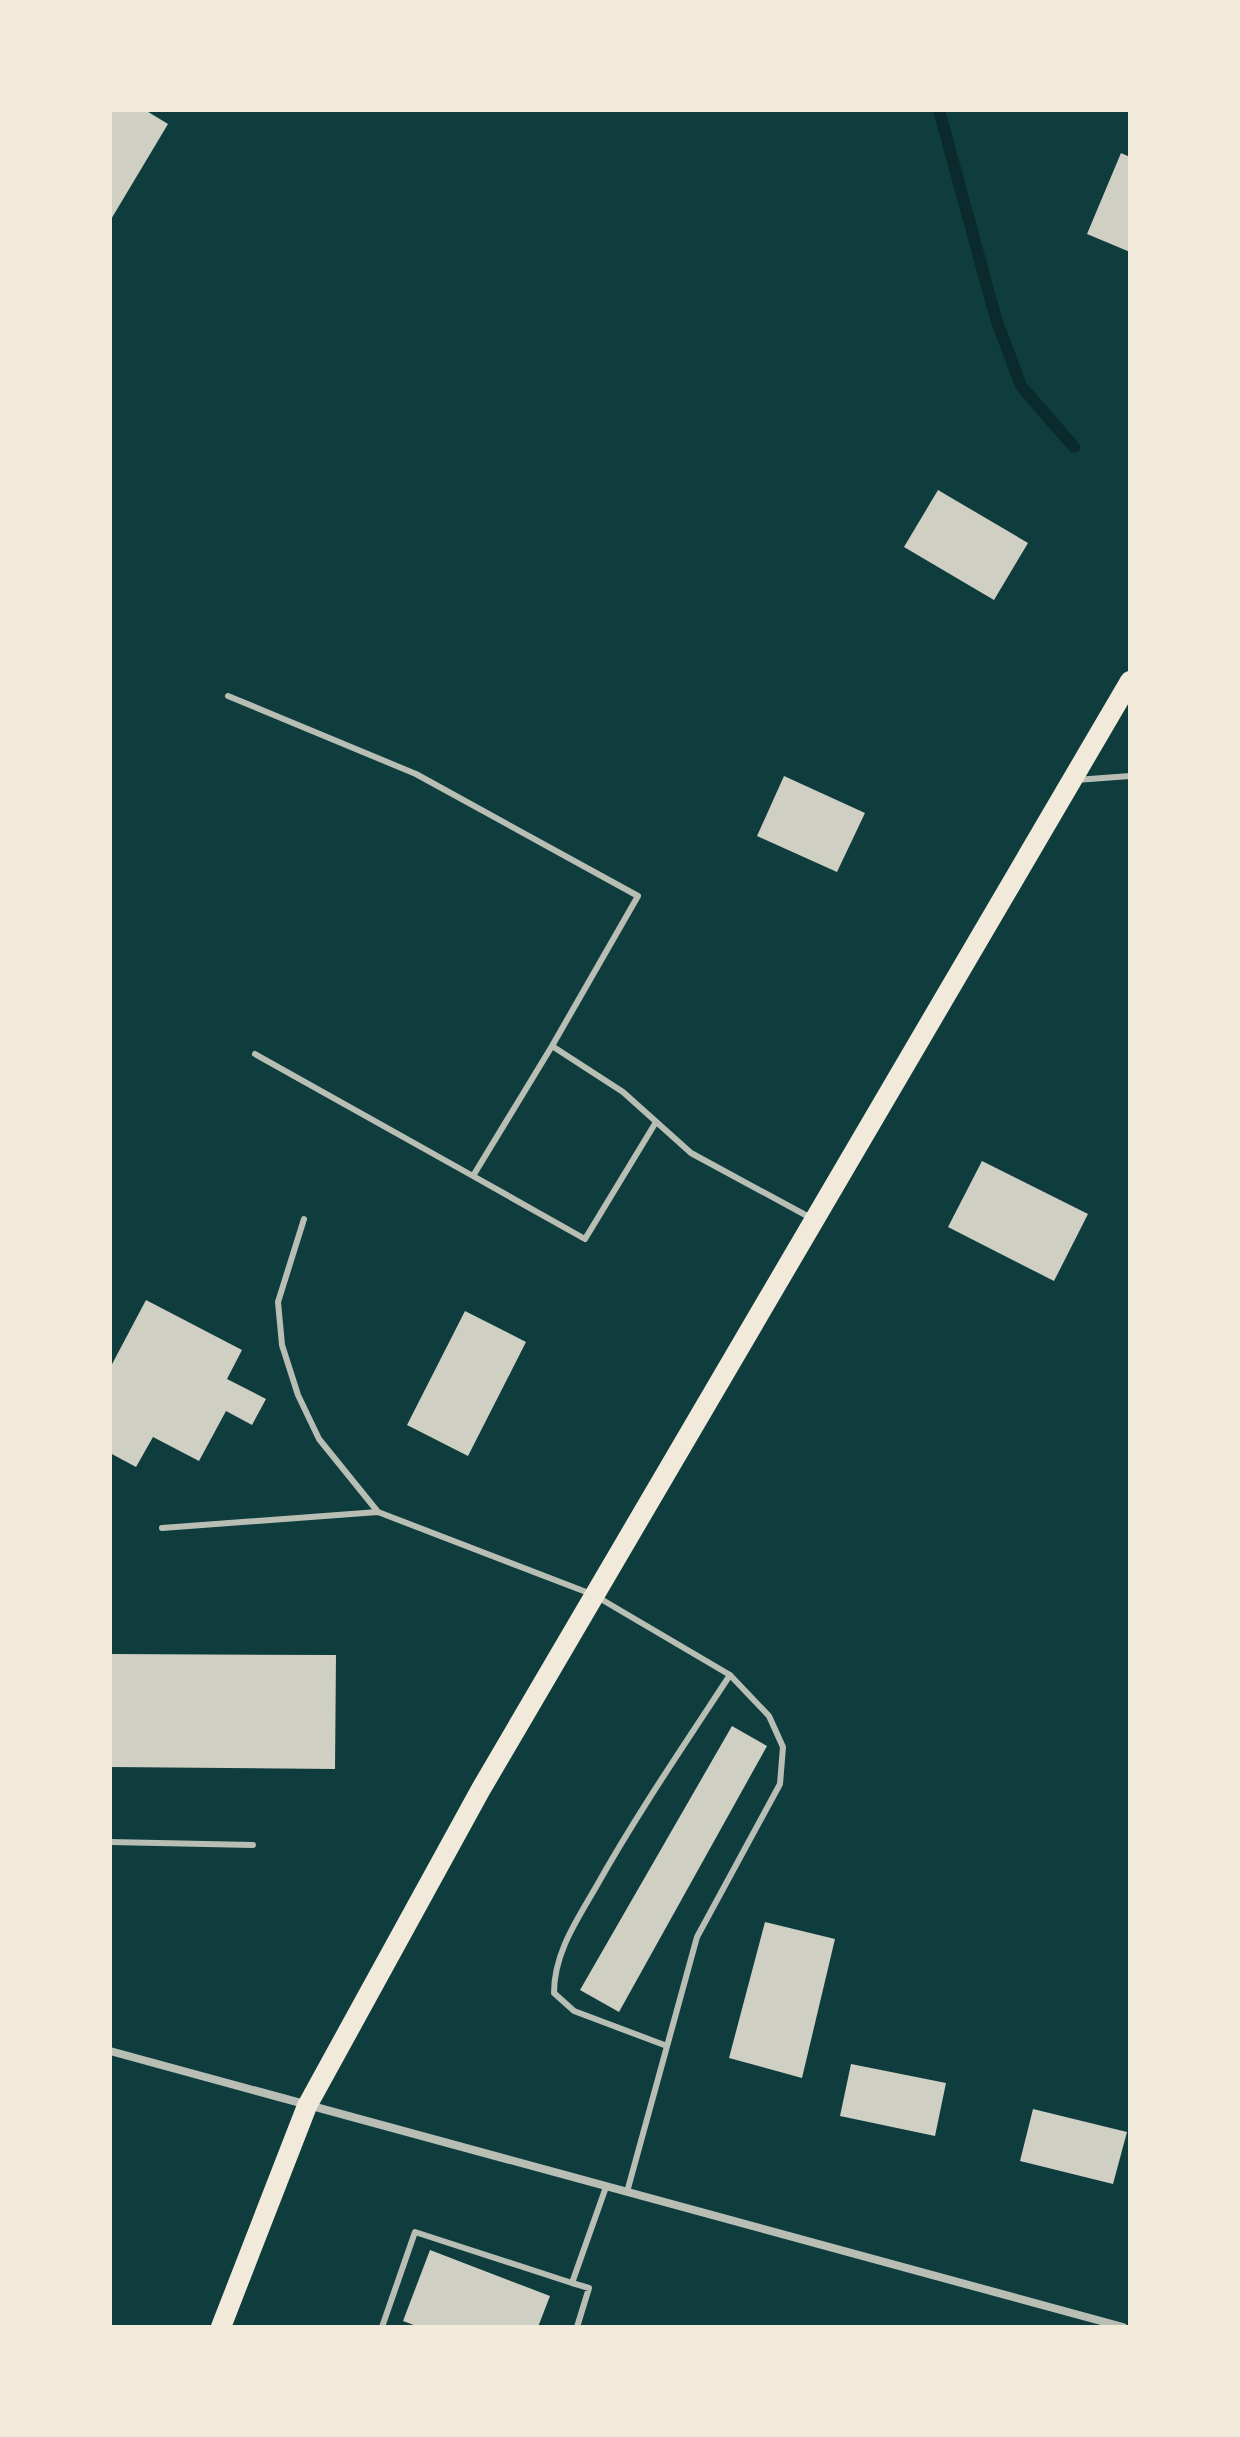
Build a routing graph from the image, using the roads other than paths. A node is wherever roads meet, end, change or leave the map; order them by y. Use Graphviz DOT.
graph roads {
  1 [pos="1130,681"];
  2 [pos="228,696"];
  3 [pos="1130,776"];
  4 [pos="1072,780"];
  5 [pos="552,1046"];
  6 [pos="255,1054"];
  7 [pos="656,1122"];
  8 [pos="473,1176"];
  9 [pos="304,1219"];
  10 [pos="815,1219"];
  11 [pos="378,1512"];
  12 [pos="162,1528"];
  13 [pos="594,1595"];
  14 [pos="730,1675"];
  15 [pos="110,1842"];
  16 [pos="253,1845"];
  17 [pos="667,2046"];
  18 [pos="110,2051"];
  19 [pos="307,2106"];
  20 [pos="606,2187"];
  21 [pos="627,2193"];
  22 [pos="572,2283"];
  23 [pos="221,2327"];
  24 [pos="382,2327"];
  25 [pos="577,2327"];
  26 [pos="1123,2327"];
  1 -- 4 [label="main road"];
  2 -- 5 [label="lane"];
  3 -- 4 [label="lane"];
  4 -- 10 [label="main road"];
  5 -- 7 [label="lane"];
  5 -- 8 [label="lane"];
  6 -- 8 [label="lane"];
  7 -- 8 [label="lane"];
  7 -- 10 [label="lane"];
  9 -- 11 [label="lane"];
  10 -- 13 [label="main road"];
  11 -- 12 [label="lane"];
  11 -- 13 [label="lane"];
  13 -- 14 [label="lane"];
  13 -- 19 [label="main road"];
  14 -- 17 [label="lane"];
  14 -- 17 [label="lane"];
  15 -- 16 [label="lane"];
  17 -- 21 [label="lane"];
  18 -- 19 [label="street"];
  19 -- 20 [label="street"];
  19 -- 23 [label="main road"];
  20 -- 21 [label="street"];
  20 -- 22 [label="lane"];
  21 -- 26 [label="street"];
  22 -- 24 [label="lane"];
  22 -- 25 [label="lane"];
}
